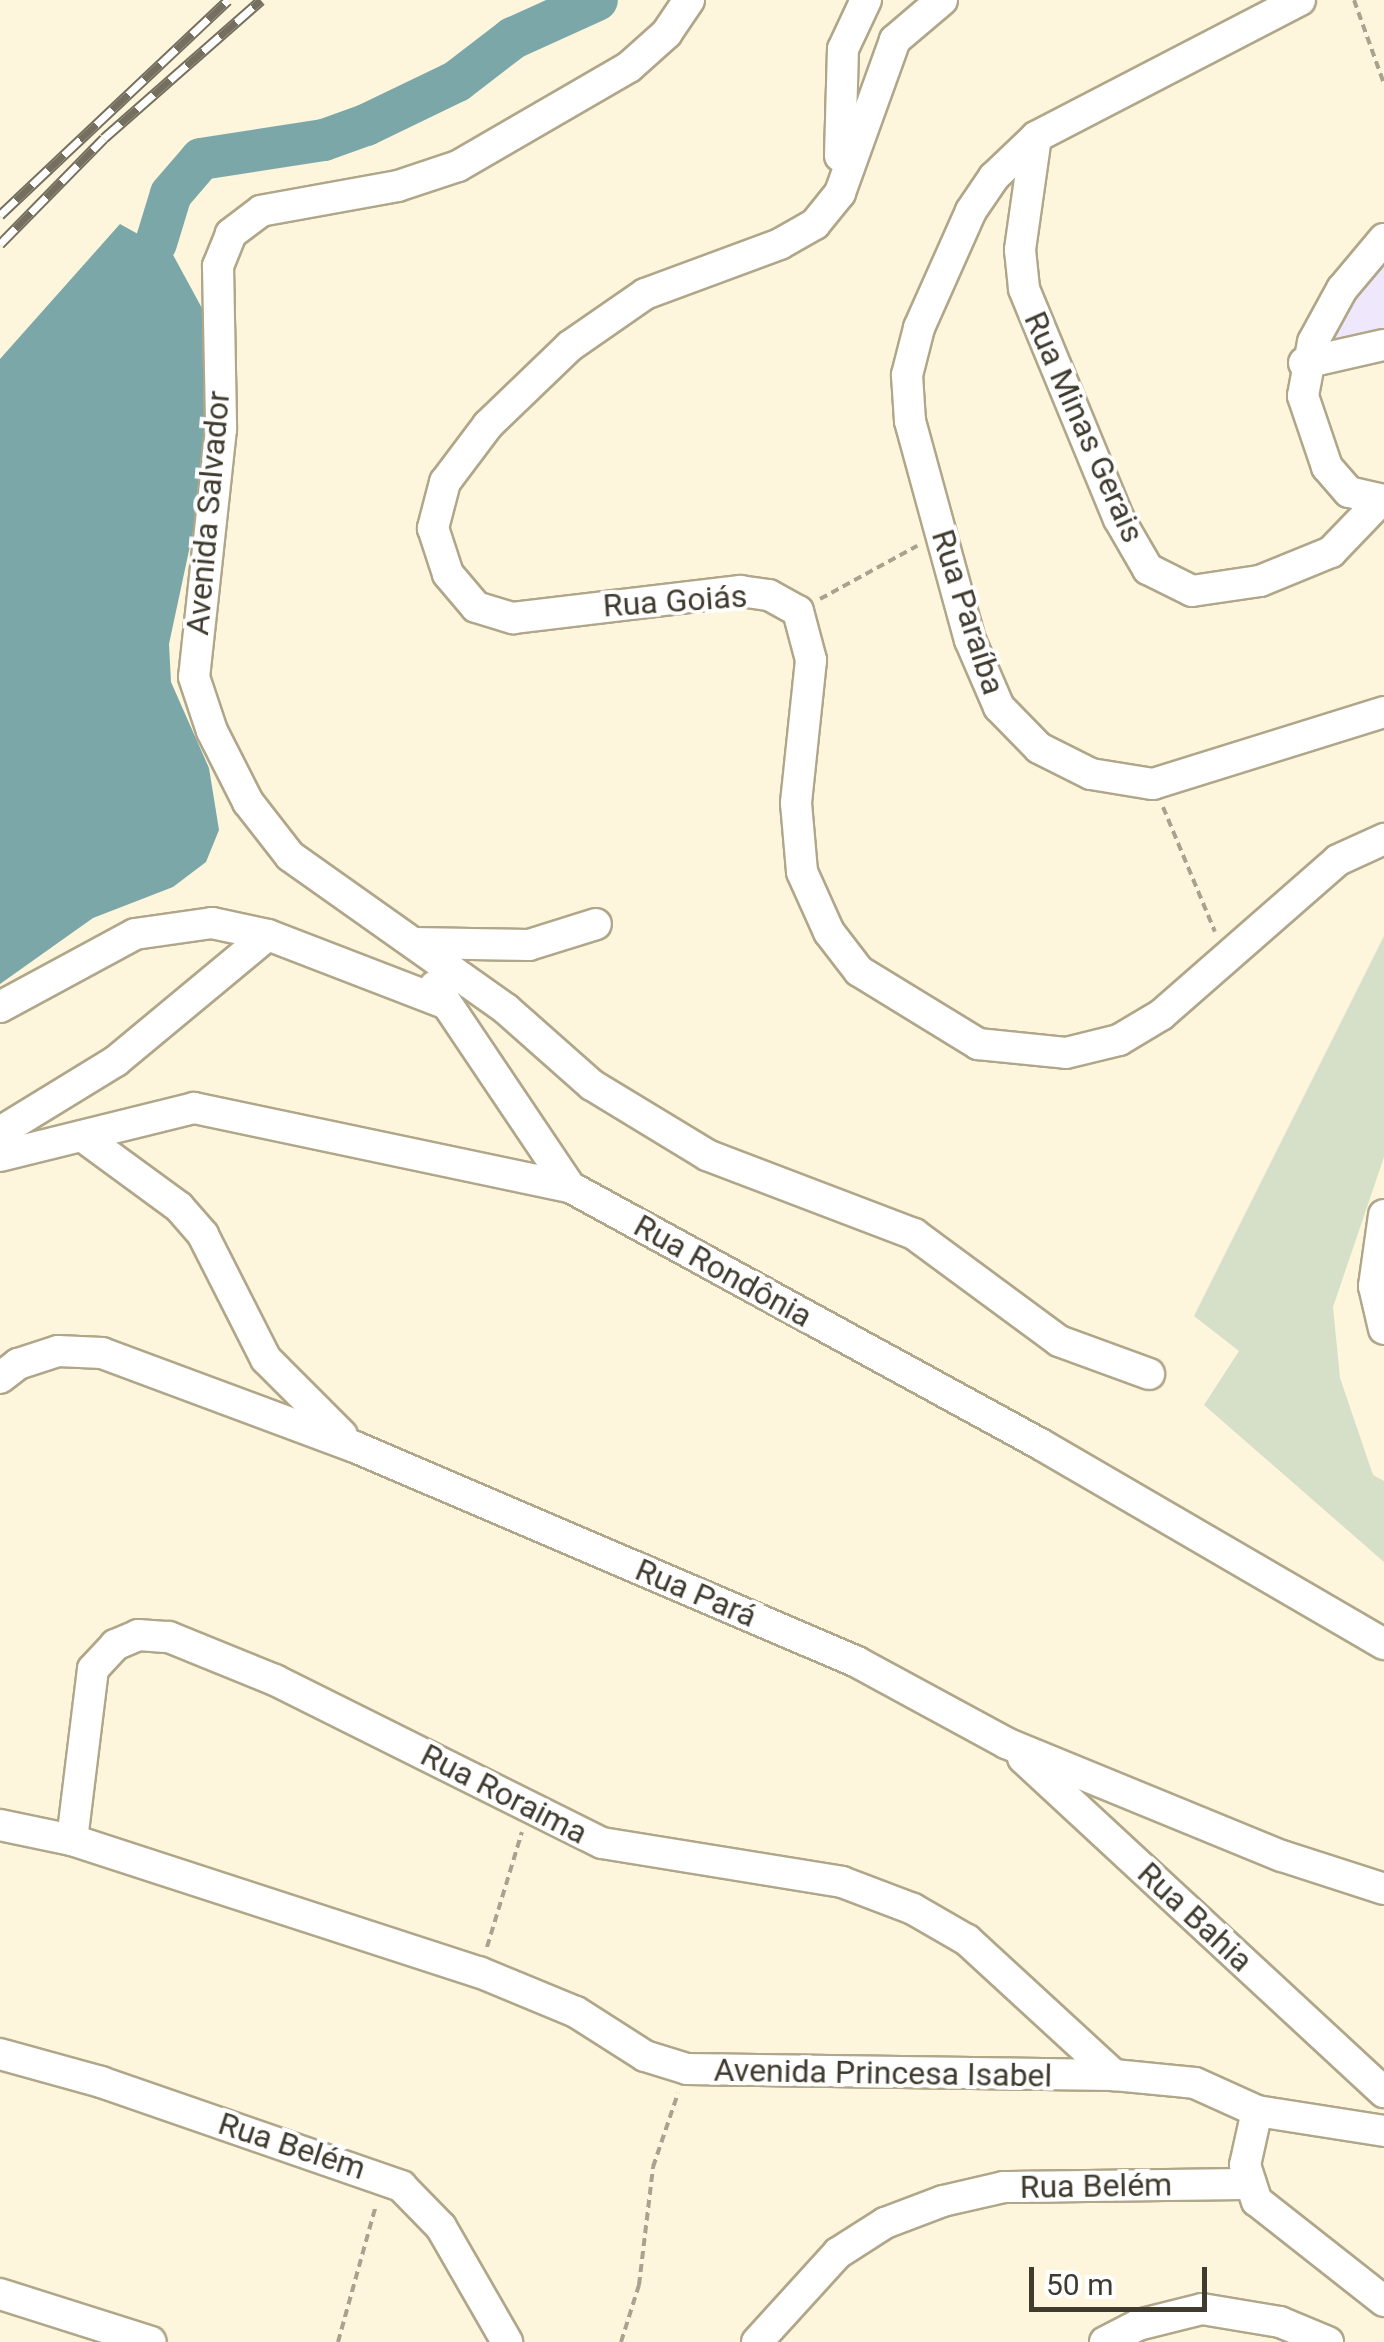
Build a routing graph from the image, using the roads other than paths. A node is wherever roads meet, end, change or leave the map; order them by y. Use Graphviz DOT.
graph roads {
  1 [pos="689,0"];
  2 [pos="866,0"];
  3 [pos="942,0"];
  4 [pos="1300,0"];
  5 [pos="1036,138"];
  6 [pos="840,194"];
  7 [pos="1384,238"];
  8 [pos="1384,345"];
  9 [pos="1304,362"];
  10 [pos="1382,500"];
  11 [pos="1384,712"];
  12 [pos="1384,839"];
  13 [pos="596,924"];
  14 [pos="268,935"];
  15 [pos="414,943"];
  16 [pos="444,1003"];
  17 [pos="0,1007"];
  18 [pos="0,1132"];
  19 [pos="82,1136"];
  20 [pos="0,1156"];
  21 [pos="570,1187"];
  22 [pos="1384,1215"];
  23 [pos="1384,1329"];
  24 [pos="1150,1374"];
  25 [pos="0,1378"];
  26 [pos="355,1447"];
  27 [pos="1384,1644"];
  28 [pos="1006,1742"];
  29 [pos="0,1824"];
  30 [pos="72,1840"];
  31 [pos="1384,1888"];
  32 [pos="0,2054"];
  33 [pos="1114,2075"];
  34 [pos="1384,2092"];
  35 [pos="1257,2110"];
  36 [pos="1384,2132"];
  37 [pos="1249,2184"];
  38 [pos="0,2294"];
  39 [pos="1384,2301"];
  40 [pos="151,2342"];
  41 [pos="508,2342"];
  42 [pos="757,2342"];
  43 [pos="1105,2342"];
  44 [pos="1328,2342"];
  1 -- 15 [label="street, Avenida Salvador"];
  2 -- 6 [label="street"];
  3 -- 6 [label="street, Rua Goiás"];
  4 -- 5 [label="street"];
  5 -- 10 [label="street, Rua Minas Gerais"];
  5 -- 11 [label="street, Rua Paraíba"];
  6 -- 12 [label="street, Rua Goiás"];
  7 -- 9 [label="street"];
  8 -- 9 [label="street"];
  9 -- 10 [label="street, Rua Minas Gerais"];
  13 -- 15 [label="street"];
  14 -- 16 [label="street"];
  14 -- 17 [label="street"];
  14 -- 18 [label="street"];
  15 -- 16 [label="street, Avenida Salvador"];
  15 -- 24 [label="street"];
  16 -- 21 [label="street, Avenida Salvador"];
  19 -- 20 [label="street, Rua Rondônia"];
  19 -- 21 [label="street, Rua Rondônia"];
  19 -- 26 [label="street"];
  21 -- 27 [label="street, Rua Rondônia"];
  22 -- 23 [label="street"];
  25 -- 26 [label="street, Rua Pará"];
  26 -- 28 [label="street, Rua Pará"];
  28 -- 31 [label="street, Rua Pará"];
  28 -- 34 [label="street, Rua Bahia"];
  29 -- 30 [label="street, Avenida Princesa Isabel"];
  30 -- 33 [label="street, Avenida Princesa Isabel"];
  30 -- 33 [label="street, Rua Roraima"];
  32 -- 41 [label="street, Rua Belém"];
  33 -- 35 [label="street, Avenida Princesa Isabel"];
  35 -- 36 [label="street, Avenida Princesa Isabel"];
  35 -- 37 [label="street"];
  37 -- 39 [label="street"];
  37 -- 42 [label="street, Rua Belém"];
  38 -- 40 [label="street"];
  43 -- 44 [label="street"];
}
